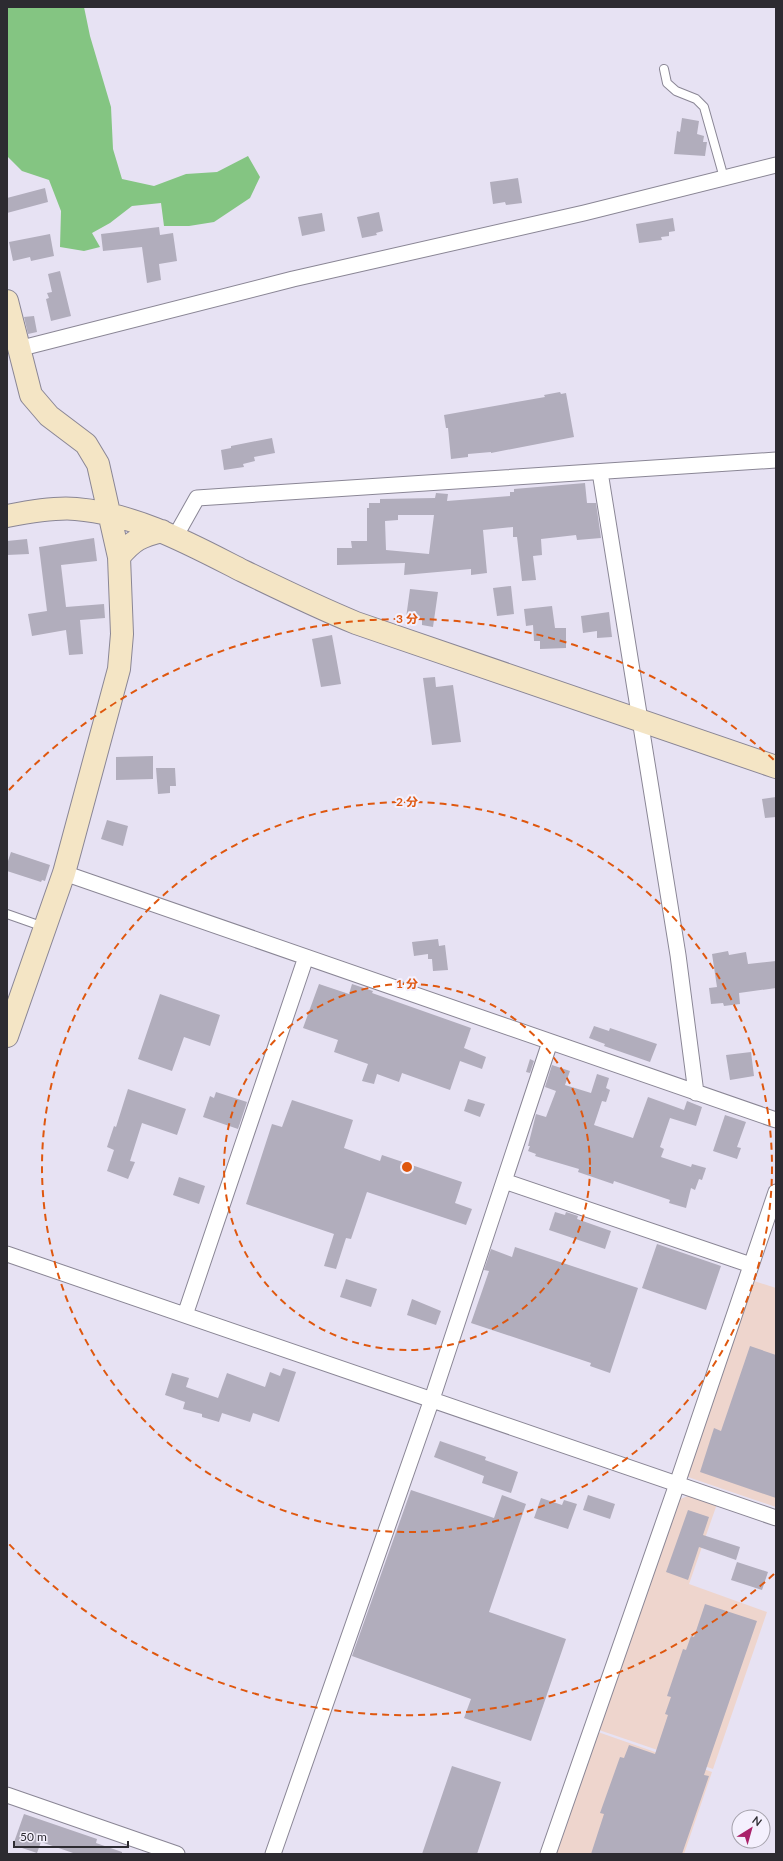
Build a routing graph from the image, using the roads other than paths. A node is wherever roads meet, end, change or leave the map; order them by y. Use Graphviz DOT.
graph roads {
  1 [pos="664,69"];
  2 [pos="776,165"];
  3 [pos="724,178"];
  4 [pos="7,301"];
  5 [pos="18,349"];
  6 [pos="776,460"];
  7 [pos="600,472"];
  8 [pos="108,514"];
  9 [pos="7,516"];
  10 [pos="169,534"];
  11 [pos="119,557"];
  12 [pos="639,719"];
  13 [pos="776,767"];
  14 [pos="64,873"];
  15 [pos="7,914"];
  16 [pos="45,927"];
  17 [pos="306,957"];
  18 [pos="7,1036"];
  19 [pos="550,1042"];
  20 [pos="696,1093"];
  21 [pos="776,1120"];
  22 [pos="504,1181"];
  23 [pos="776,1192"];
  24 [pos="7,1254"];
  25 [pos="751,1265"];
  26 [pos="185,1315"];
  27 [pos="432,1398"];
  28 [pos="677,1484"];
  29 [pos="776,1518"];
  30 [pos="7,1795"];
  31 [pos="177,1854"];
  32 [pos="273,1854"];
  33 [pos="548,1854"];
  1 -- 3 [label="lane"];
  2 -- 3 [label="street"];
  3 -- 5 [label="street"];
  4 -- 5 [label="street"];
  5 -- 8 [label="street"];
  6 -- 7 [label="street"];
  7 -- 10 [label="street"];
  7 -- 12 [label="street"];
  8 -- 9 [label="street"];
  8 -- 10 [label="street"];
  8 -- 11 [label="street"];
  10 -- 11 [label="street"];
  10 -- 12 [label="street"];
  11 -- 14 [label="street"];
  12 -- 13 [label="street"];
  12 -- 20 [label="street"];
  14 -- 16 [label="street"];
  14 -- 17 [label="street"];
  15 -- 16 [label="lane"];
  16 -- 18 [label="street"];
  17 -- 19 [label="street"];
  17 -- 26 [label="street"];
  19 -- 20 [label="street"];
  19 -- 22 [label="street"];
  20 -- 21 [label="street"];
  22 -- 25 [label="street"];
  22 -- 27 [label="street"];
  23 -- 25 [label="street"];
  24 -- 26 [label="street"];
  25 -- 28 [label="street"];
  26 -- 27 [label="street"];
  27 -- 28 [label="street"];
  27 -- 32 [label="street"];
  28 -- 29 [label="street"];
  28 -- 33 [label="street"];
  30 -- 31 [label="street"];
}
